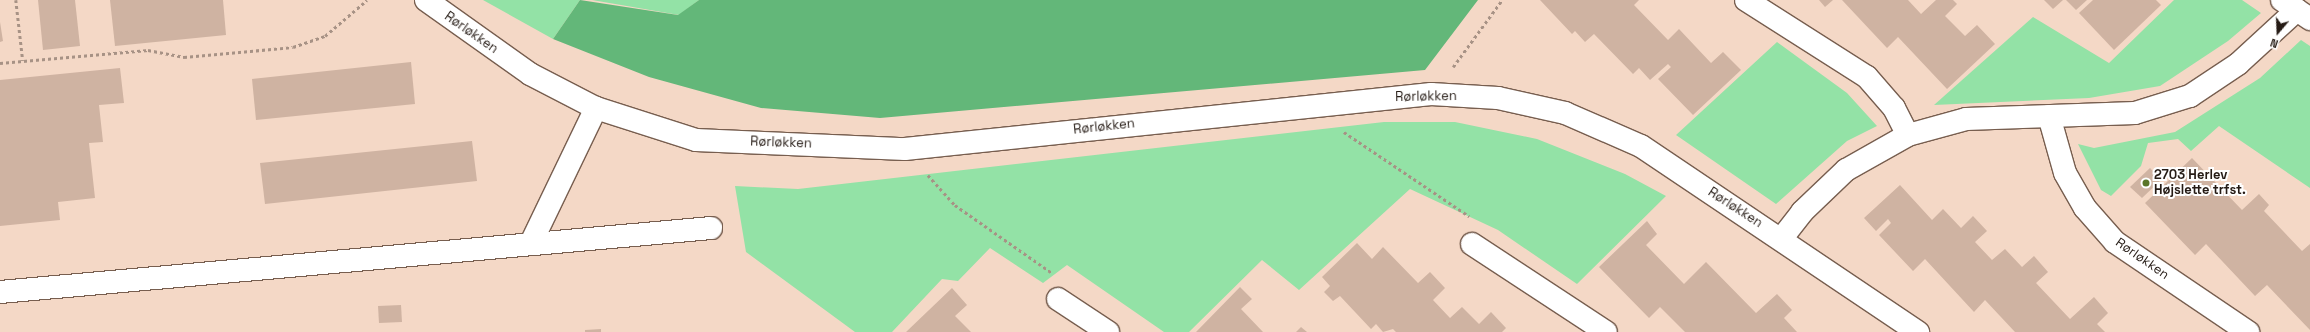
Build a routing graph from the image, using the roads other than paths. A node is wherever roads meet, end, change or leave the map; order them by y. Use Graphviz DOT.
graph roads {
  1 [pos="426,0"];
  2 [pos="1746,0"];
  3 [pos="2296,10"];
  4 [pos="596,108"];
  5 [pos="2048,116"];
  6 [pos="1908,135"];
  7 [pos="711,228"];
  8 [pos="1782,238"];
  9 [pos="531,243"];
  10 [pos="1472,244"];
  11 [pos="0,292"];
  12 [pos="1058,299"];
  13 [pos="1108,332"];
  14 [pos="1606,332"];
  15 [pos="1918,332"];
  16 [pos="2248,332"];
  1 -- 4 [label="street, Rørløkken"];
  2 -- 6 [label="street"];
  3 -- 5 [label="street"];
  4 -- 8 [label="street, Rørløkken"];
  4 -- 9 [label="street"];
  5 -- 6 [label="street"];
  5 -- 16 [label="street, Rørløkken"];
  6 -- 8 [label="street"];
  7 -- 9 [label="street"];
  8 -- 15 [label="street, Rørløkken"];
  9 -- 11 [label="street"];
  10 -- 14 [label="street"];
  12 -- 13 [label="street"];
}
